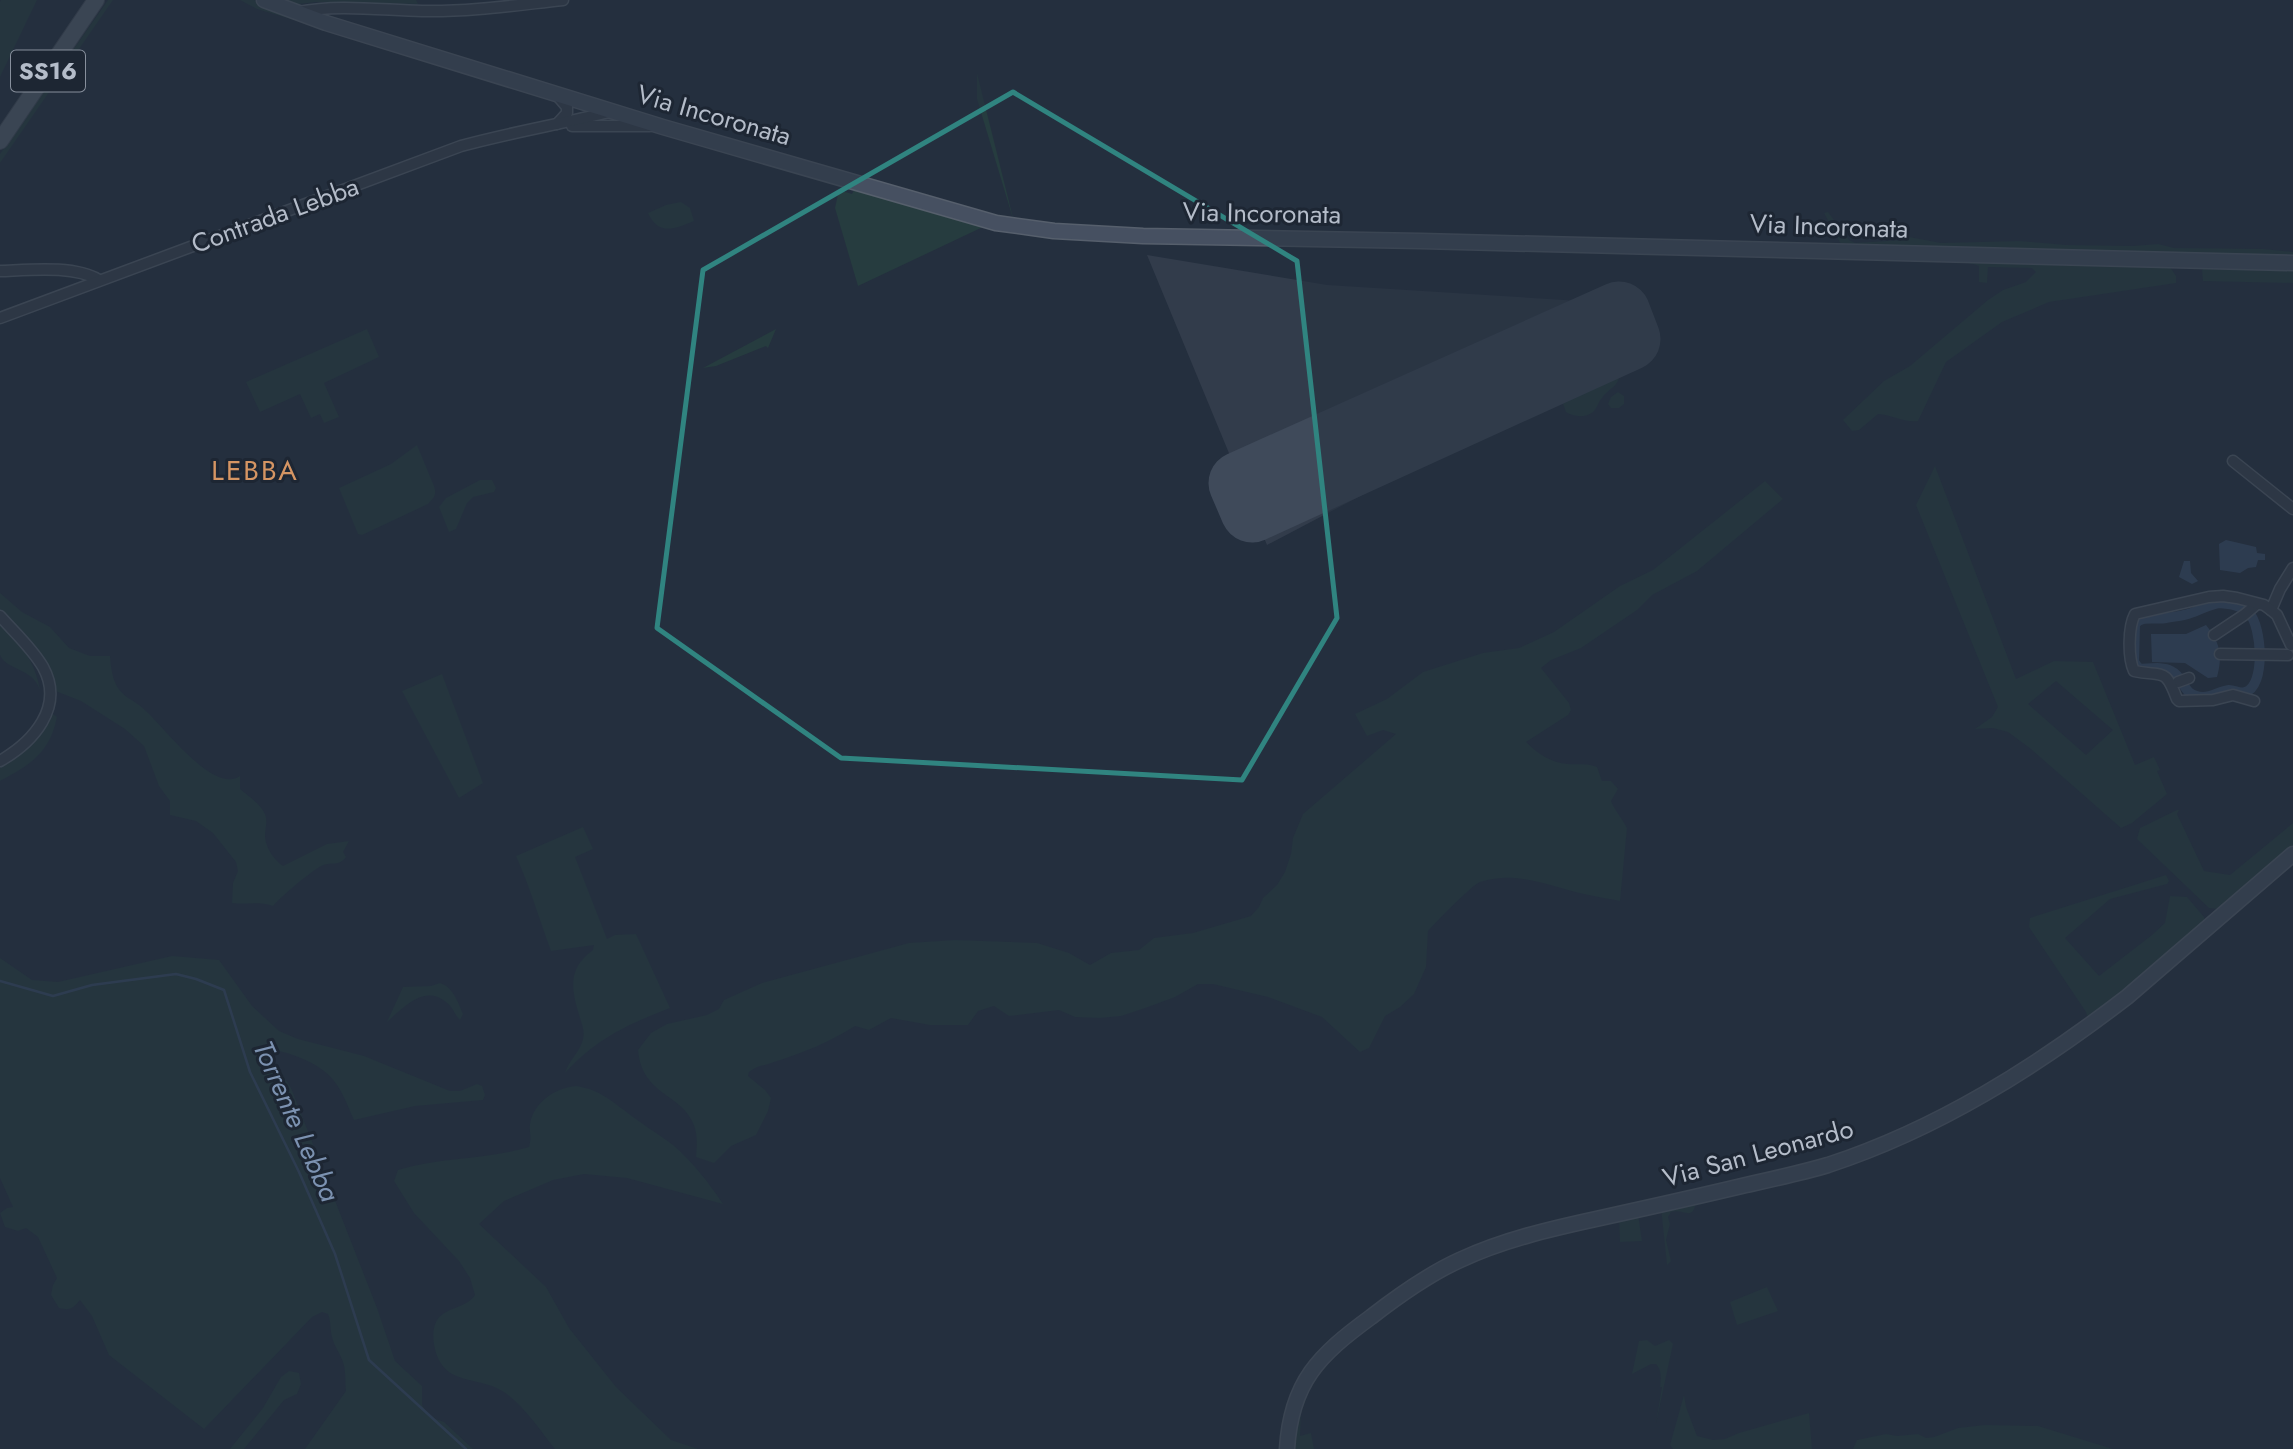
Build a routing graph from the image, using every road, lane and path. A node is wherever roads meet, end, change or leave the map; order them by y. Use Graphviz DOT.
graph roads {
  1 [pos="96,0"];
  2 [pos="264,0"];
  3 [pos="563,0"];
  4 [pos="295,12"];
  5 [pos="556,94"];
  6 [pos="614,111"];
  7 [pos="555,126"];
  8 [pos="590,126"];
  9 [pos="663,127"];
  10 [pos="0,141"];
  11 [pos="2293,263"];
  12 [pos="0,271"];
  13 [pos="99,280"];
  14 [pos="0,318"];
  15 [pos="2233,461"];
  16 [pos="2293,509"];
  17 [pos="2293,568"];
  18 [pos="2257,604"];
  19 [pos="2271,610"];
  20 [pos="0,616"];
  21 [pos="2214,635"];
  22 [pos="2220,653"];
  23 [pos="2255,701"];
  24 [pos="0,761"];
  25 [pos="2293,854"];
  26 [pos="1287,1449"];
  1 -- 10 [label="main road, SS16"];
  2 -- 4 [label="main road, Via Incoronata"];
  3 -- 4 [label="street"];
  4 -- 5 [label="main road, Via Incoronata"];
  5 -- 6 [label="main road, Via Incoronata"];
  5 -- 7 [label="street"];
  6 -- 7 [label="street"];
  6 -- 8 [label="street"];
  6 -- 9 [label="main road, Via Incoronata"];
  7 -- 8 [label="street"];
  7 -- 13 [label="street, Contrada Lebba"];
  8 -- 9 [label="street"];
  9 -- 11 [label="main road, Via Incoronata"];
  12 -- 13 [label="street"];
  13 -- 14 [label="street, Contrada Lebba"];
  15 -- 16 [label="street"];
  17 -- 19 [label="street"];
  18 -- 19 [label="street"];
  18 -- 21 [label="street"];
  18 -- 23 [label="street"];
  19 -- 22 [label="street"];
  20 -- 24 [label="street"];
  25 -- 26 [label="main road, Via San Leonardo"];
}
